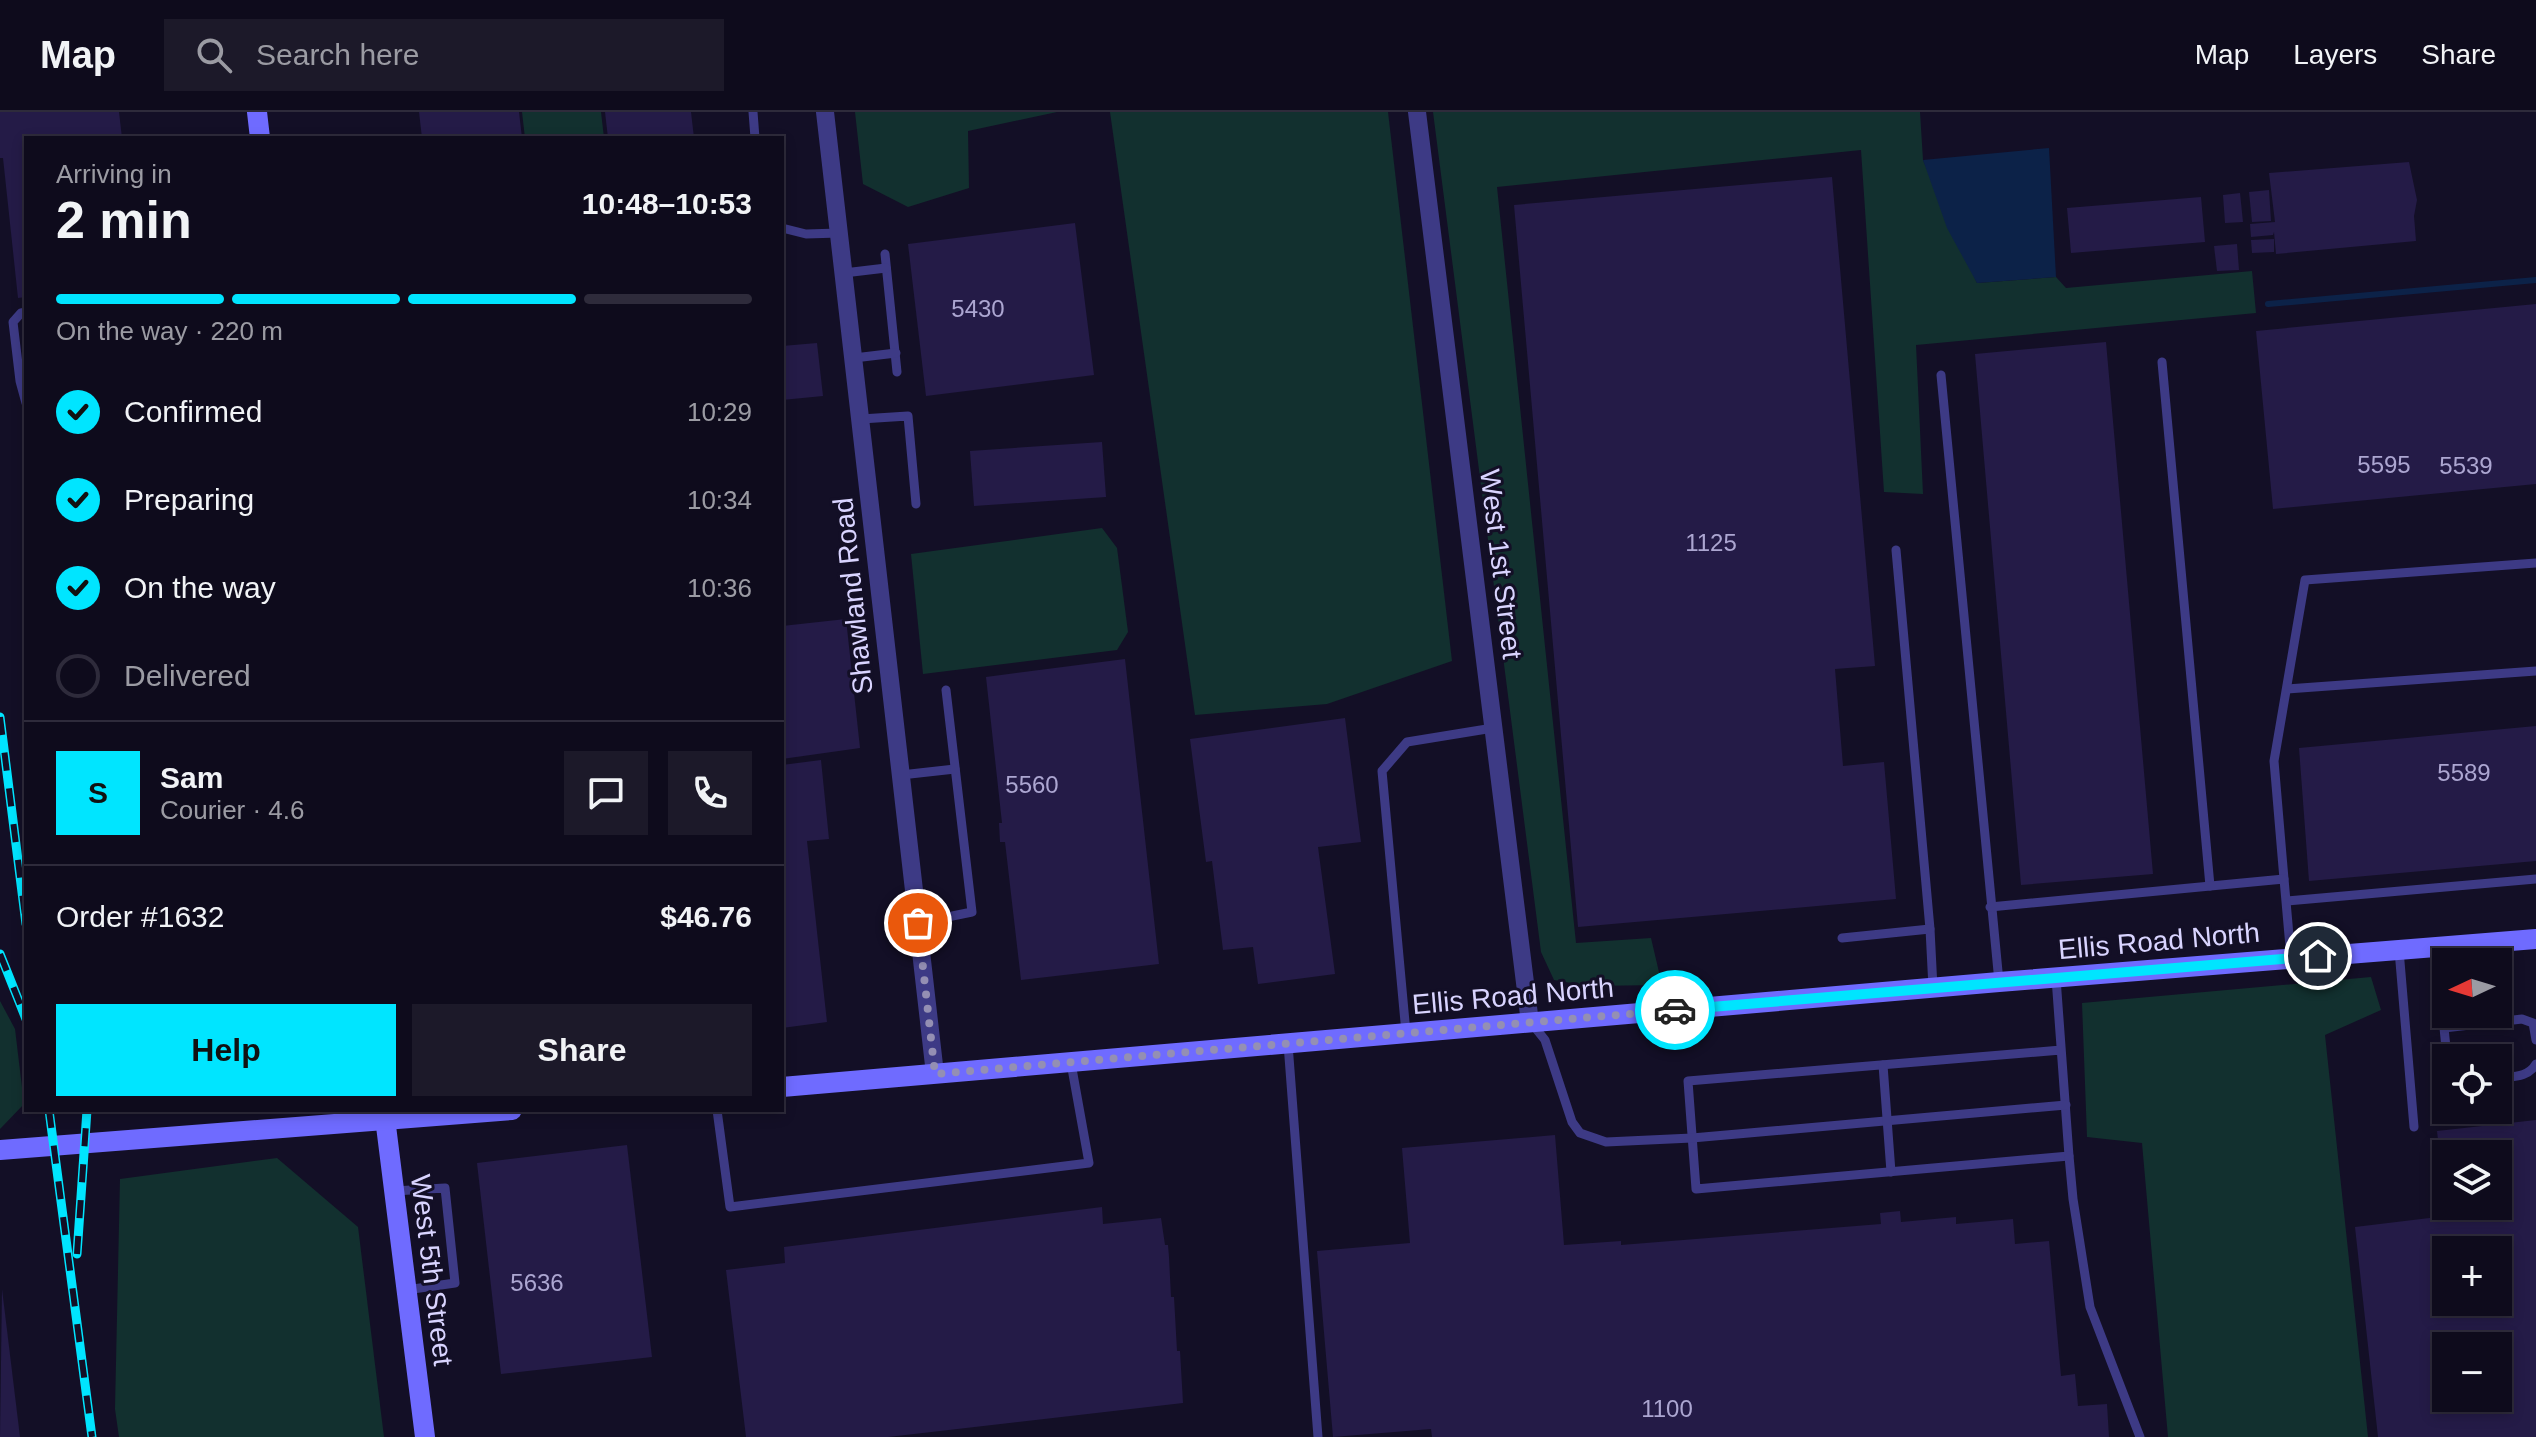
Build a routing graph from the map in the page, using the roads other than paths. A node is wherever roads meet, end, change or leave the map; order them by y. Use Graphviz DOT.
graph roads {
  1 [pos="257,112"];
  2 [pos="753,112"];
  3 [pos="825,112"];
  4 [pos="1417,112"];
  5 [pos="260,136"];
  6 [pos="755,136"];
  7 [pos="784,228"];
  8 [pos="839,233"];
  9 [pos="885,254"];
  10 [pos="886,268"];
  11 [pos="844,273"];
  12 [pos="24,312"];
  13 [pos="896,353"];
  14 [pos="854,358"];
  15 [pos="2162,362"];
  16 [pos="897,372"];
  17 [pos="1941,375"];
  18 [pos="24,396"];
  19 [pos="861,419"];
  20 [pos="916,504"];
  21 [pos="1896,550"];
  22 [pos="2536,563"];
  23 [pos="2536,671"];
  24 [pos="2287,689"];
  25 [pos="946,690"];
  26 [pos="1493,728"];
  27 [pos="955,769"];
  28 [pos="901,775"];
  29 [pos="2284,879"];
  30 [pos="2536,879"];
  31 [pos="2210,886"];
  32 [pos="2287,901"];
  33 [pos="1990,907"];
  34 [pos="918,923"];
  35 [pos="1930,929"];
  36 [pos="1842,938"];
  37 [pos="2536,939"];
  38 [pos="2436,947"];
  39 [pos="2399,950"];
  40 [pos="2291,958"];
  41 [pos="2056,978"];
  42 [pos="1999,982"];
  43 [pos="1933,988"];
  44 [pos="2512,1020"];
  45 [pos="1530,1023"];
  46 [pos="2444,1028"];
  47 [pos="1406,1033"];
  48 [pos="2536,1040"];
  49 [pos="1288,1044"];
  50 [pos="2446,1044"];
  51 [pos="2061,1050"];
  52 [pos="1071,1062"];
  53 [pos="2536,1064"];
  54 [pos="1883,1065"];
  55 [pos="935,1074"];
  56 [pos="2512,1076"];
  57 [pos="784,1087"];
  58 [pos="2066,1105"];
  59 [pos="469,1112"];
  60 [pos="717,1112"];
  61 [pos="384,1116"];
  62 [pos="1887,1122"];
  63 [pos="2414,1127"];
  64 [pos="1692,1138"];
  65 [pos="0,1150"];
  66 [pos="2069,1156"];
  67 [pos="1891,1172"];
  68 [pos="394,1191"];
  69 [pos="406,1290"];
  70 [pos="425,1437"];
  71 [pos="1318,1437"];
  72 [pos="2140,1437"];
  1 -- 5 [label="street"];
  2 -- 6 [label="lane"];
  3 -- 8 [label="street, Shawland Road"];
  4 -- 26 [label="street, West 1st Street"];
  7 -- 8 [label="lane"];
  8 -- 11 [label="street, Shawland Road"];
  9 -- 10 [label="lane"];
  10 -- 11 [label="lane"];
  10 -- 13 [label="lane"];
  11 -- 14 [label="street, Shawland Road"];
  12 -- 18 [label="lane"];
  13 -- 14 [label="lane"];
  13 -- 16 [label="lane"];
  14 -- 19 [label="street, Shawland Road"];
  15 -- 31 [label="lane"];
  17 -- 33 [label="lane"];
  19 -- 20 [label="lane"];
  19 -- 28 [label="street, Shawland Road"];
  21 -- 35 [label="lane"];
  22 -- 24 [label="lane"];
  23 -- 24 [label="lane"];
  24 -- 29 [label="lane"];
  25 -- 27 [label="lane"];
  26 -- 45 [label="street, West 1st Street"];
  26 -- 47 [label="lane"];
  27 -- 28 [label="lane"];
  27 -- 34 [label="lane"];
  28 -- 34 [label="street, Shawland Road"];
  29 -- 31 [label="lane"];
  29 -- 32 [label="lane"];
  30 -- 32 [label="lane"];
  31 -- 33 [label="lane"];
  32 -- 40 [label="lane"];
  33 -- 42 [label="lane"];
  34 -- 55 [label="street, Shawland Road"];
  35 -- 36 [label="lane"];
  35 -- 43 [label="lane"];
  37 -- 38 [label="street, Ellis Road North"];
  38 -- 39 [label="street, Ellis Road North"];
  39 -- 40 [label="street, Ellis Road North"];
  39 -- 63 [label="lane"];
  40 -- 41 [label="street, Ellis Road North"];
  41 -- 42 [label="street, Ellis Road North"];
  41 -- 51 [label="lane"];
  42 -- 43 [label="street, Ellis Road North"];
  43 -- 45 [label="street, Ellis Road North"];
  44 -- 48 [label="lane"];
  45 -- 47 [label="street, Ellis Road North"];
  45 -- 64 [label="lane"];
  46 -- 50 [label="lane"];
  47 -- 49 [label="street, Ellis Road North"];
  49 -- 52 [label="street, Ellis Road North"];
  49 -- 71 [label="lane"];
  51 -- 54 [label="lane"];
  51 -- 58 [label="lane"];
  52 -- 55 [label="street, Ellis Road North"];
  52 -- 60 [label="lane"];
  53 -- 56 [label="lane"];
  54 -- 62 [label="lane"];
  54 -- 64 [label="lane"];
  55 -- 57 [label="street, Ellis Road North"];
  58 -- 62 [label="lane"];
  58 -- 66 [label="lane"];
  59 -- 61 [label="street"];
  61 -- 65 [label="street"];
  61 -- 68 [label="street, West 5th Street"];
  62 -- 64 [label="lane"];
  62 -- 67 [label="lane"];
  64 -- 67 [label="lane"];
  66 -- 67 [label="lane"];
  66 -- 72 [label="lane"];
  68 -- 69 [label="street, West 5th Street"];
  68 -- 69 [label="lane"];
  69 -- 70 [label="street, West 5th Street"];
}
